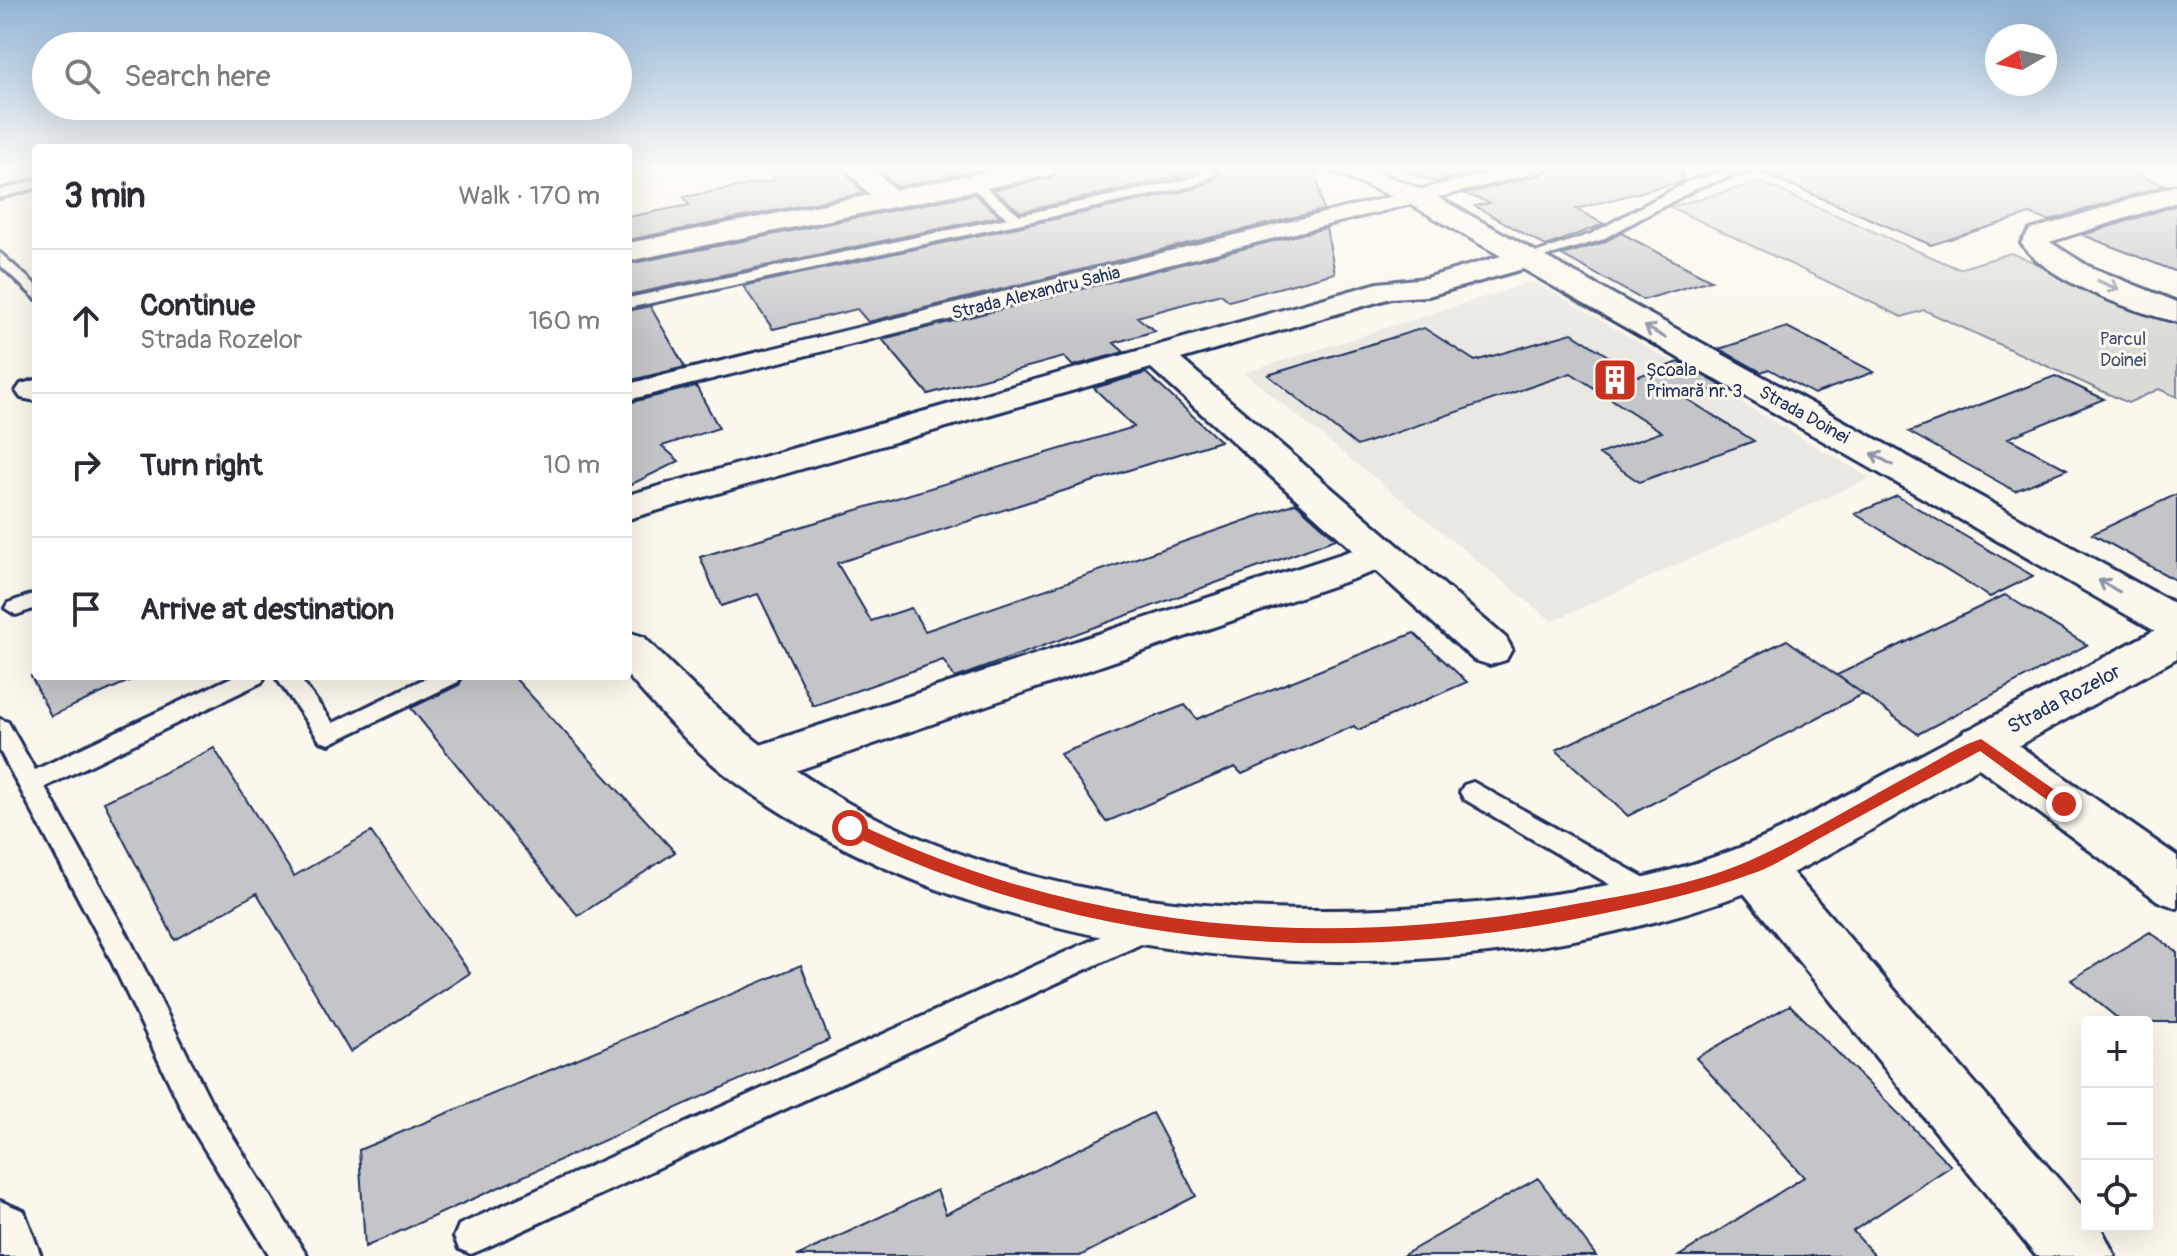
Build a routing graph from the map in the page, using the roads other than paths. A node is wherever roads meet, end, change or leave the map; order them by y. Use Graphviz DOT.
graph roads {
  1 [pos="760,226"];
  2 [pos="986,226"];
  3 [pos="1306,226"];
  4 [pos="1467,226"];
  5 [pos="1617,226"];
  6 [pos="2073,226"];
  7 [pos="632,251"];
  8 [pos="0,257"];
  9 [pos="1524,259"];
  10 [pos="32,290"];
  11 [pos="632,302"];
  12 [pos="2177,313"];
  13 [pos="1156,354"];
  14 [pos="632,391"];
  15 [pos="632,506"];
  16 [pos="1383,554"];
  17 [pos="2177,624"];
  18 [pos="2177,638"];
  19 [pos="1490,649"];
  20 [pos="632,652"];
  21 [pos="246,680"];
  22 [pos="289,680"];
  23 [pos="442,680"];
  24 [pos="0,728"];
  25 [pos="1981,744"];
  26 [pos="751,767"];
  27 [pos="30,783"];
  28 [pos="1473,792"];
  29 [pos="1754,866"];
  30 [pos="2177,885"];
  31 [pos="1654,896"];
  32 [pos="1153,925"];
  33 [pos="0,1235"];
  34 [pos="471,1237"];
  35 [pos="6,1256"];
  36 [pos="290,1256"];
  37 [pos="2080,1256"];
  1 -- 7 [label="street"];
  2 -- 11 [label="lane"];
  3 -- 14 [label="street, Strada Alexandru Sahia"];
  4 -- 9 [label="street, Strada Doinei"];
  5 -- 9 [label="lane"];
  6 -- 12 [label="street, one-way"];
  8 -- 10 [label="lane"];
  9 -- 13 [label="street"];
  17 -- 9 [label="street, Strada Doinei, one-way"];
  13 -- 15 [label="street"];
  13 -- 16 [label="street"];
  16 -- 19 [label="street"];
  16 -- 26 [label="street"];
  18 -- 25 [label="street, Strada Rozelor"];
  20 -- 26 [label="street, Strada Rozelor"];
  21 -- 27 [label="lane"];
  22 -- 23 [label="lane"];
  24 -- 27 [label="lane"];
  25 -- 29 [label="street, Strada Rozelor"];
  25 -- 30 [label="street"];
  26 -- 32 [label="street, Strada Rozelor"];
  27 -- 36 [label="lane"];
  28 -- 31 [label="lane"];
  29 -- 31 [label="street, Strada Rozelor"];
  29 -- 37 [label="street"];
  31 -- 32 [label="street, Strada Rozelor"];
  32 -- 34 [label="lane"];
  33 -- 35 [label="street"];
}
